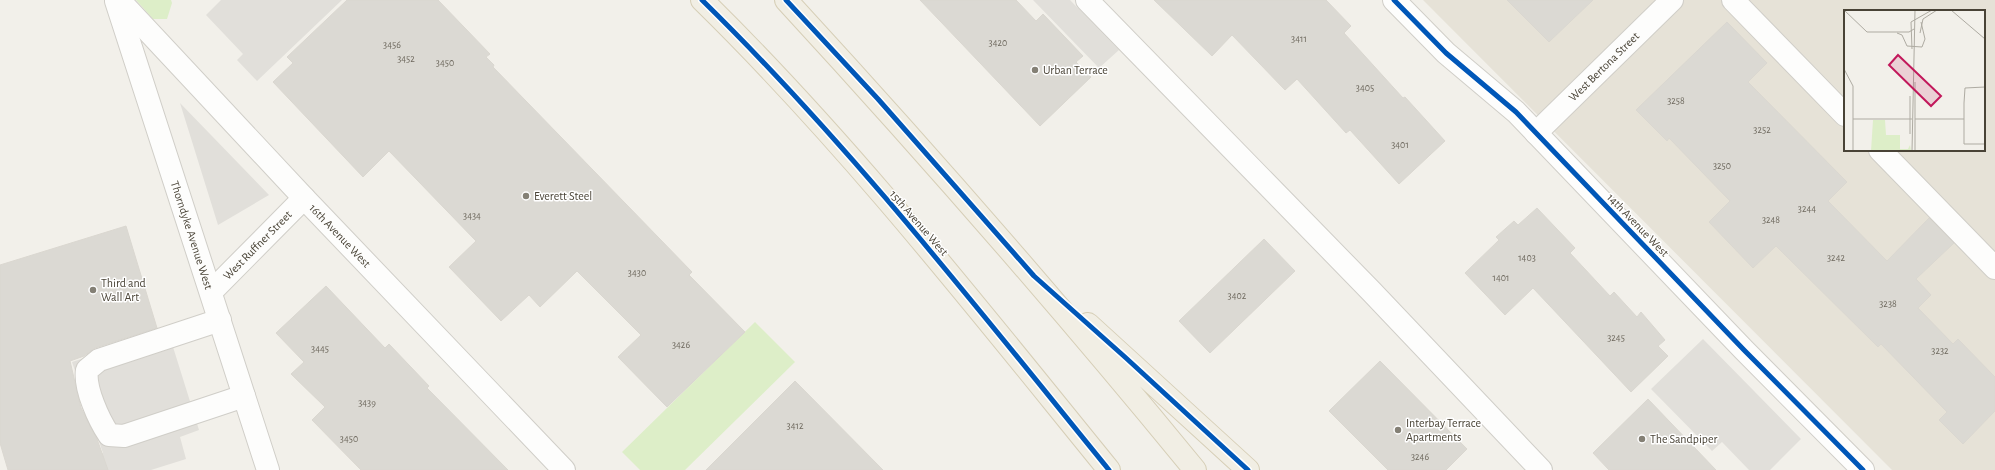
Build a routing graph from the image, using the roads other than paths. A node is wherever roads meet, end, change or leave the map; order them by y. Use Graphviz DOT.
graph roads {
  1 [pos="117,0"];
  2 [pos="702,0"];
  3 [pos="786,0"];
  4 [pos="1087,0"];
  5 [pos="1394,0"];
  6 [pos="1672,0"];
  7 [pos="1733,0"];
  8 [pos="1844,113"];
  9 [pos="1536,133"];
  10 [pos="1881,151"];
  11 [pos="304,198"];
  12 [pos="1995,268"];
  13 [pos="1034,276"];
  14 [pos="211,292"];
  15 [pos="220,320"];
  16 [pos="244,396"];
  17 [pos="268,470"];
  18 [pos="564,470"];
  19 [pos="1109,470"];
  20 [pos="1195,470"];
  21 [pos="1248,470"];
  22 [pos="1541,470"];
  23 [pos="1863,470"];
  1 -- 11 [label="street, 16th Avenue West"];
  1 -- 14 [label="street, Thorndyke Avenue West"];
  2 -- 19 [label="main road, 15th Avenue West"];
  3 -- 13 [label="main road"];
  4 -- 22 [label="street"];
  5 -- 9 [label="street, 14th Avenue West"];
  6 -- 9 [label="street, West Bertona Street"];
  7 -- 8 [label="street"];
  9 -- 23 [label="street, 14th Avenue West"];
  10 -- 12 [label="street"];
  11 -- 14 [label="street, West Ruffner Street"];
  11 -- 18 [label="street, 16th Avenue West"];
  13 -- 20 [label="main road"];
  13 -- 21 [label="main road"];
  14 -- 15 [label="street, Thorndyke Avenue West"];
  15 -- 16 [label="street, Thorndyke Avenue West"];
  15 -- 16 [label="street"];
  16 -- 17 [label="street, Thorndyke Avenue West"];
}
